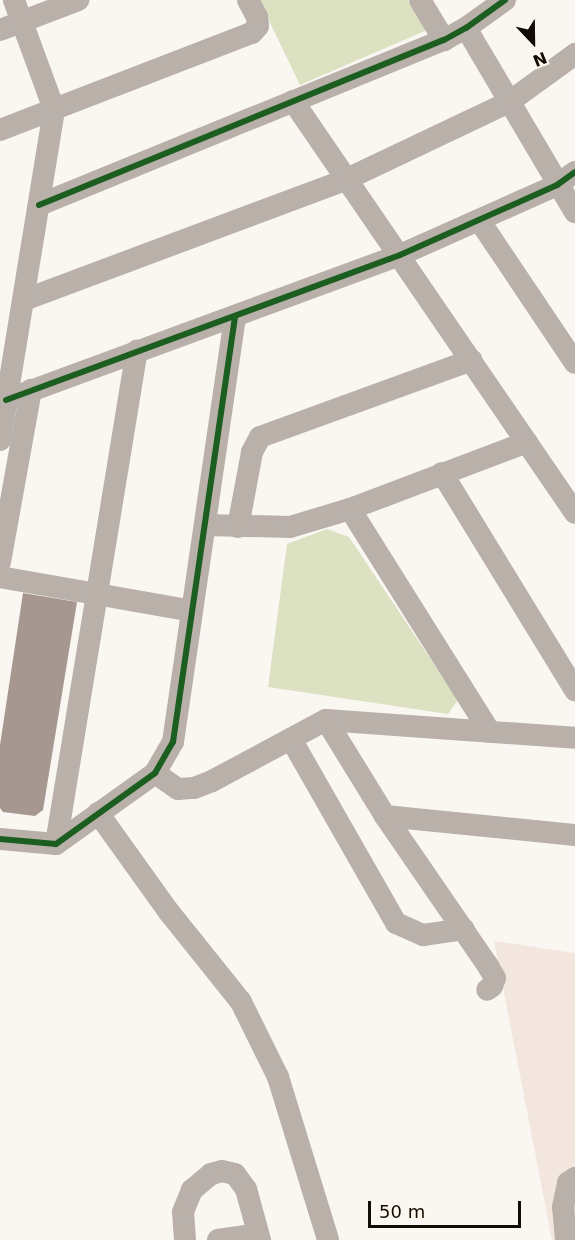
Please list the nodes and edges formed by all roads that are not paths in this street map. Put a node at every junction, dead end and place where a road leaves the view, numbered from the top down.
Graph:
1 (14, 0) edge
2 (78, 0) edge
3 (248, 0) edge
4 (420, 0) edge
5 (505, 0) edge
6 (22, 21) junction
7 (466, 28) junction
8 (0, 30) edge
9 (444, 40) junction
10 (575, 54) edge
11 (293, 101) junction
12 (509, 102) junction
13 (54, 109) junction
14 (0, 130) edge
15 (566, 178) edge
16 (347, 179) junction
17 (39, 205) junction
18 (575, 212) edge
19 (479, 219) junction
20 (400, 255) junction
21 (24, 300) junction
22 (234, 316) junction
23 (137, 351) junction
24 (471, 360) junction
25 (575, 363) edge
26 (31, 390) junction
27 (6, 400) junction
28 (0, 440) edge
29 (527, 442) junction
30 (442, 473) junction
31 (573, 506) edge
32 (350, 509) junction
33 (205, 525) junction
34 (238, 527) junction
35 (0, 562) edge
36 (0, 577) edge
37 (97, 595) junction
38 (192, 611) junction
39 (575, 690) edge
40 (326, 720) junction
41 (490, 732) junction
42 (575, 738) edge
43 (291, 739) junction
44 (155, 773) junction
45 (98, 813) junction
46 (385, 816) junction
47 (575, 835) edge
48 (0, 839) edge
49 (56, 844) junction
50 (464, 928) junction
51 (487, 990) dead end
52 (575, 1178) edge
53 (259, 1237) edge
54 (184, 1240) edge
55 (218, 1240) edge
56 (328, 1240) edge
57 (566, 1240) edge

1 - 6 street
2 - 6 street
3 - 13 street
4 - 9 street
5 - 7 street
6 - 8 street
6 - 13 street
7 - 9 street
7 - 12 street
9 - 11 street
10 - 12 street
11 - 16 street
11 - 17 street
12 - 15 street
12 - 16 street
13 - 14 street
13 - 17 street
15 - 18 street
15 - 19 street
16 - 20 street
16 - 21 street
17 - 21 street
19 - 20 street
19 - 25 street
20 - 22 street
20 - 24 street
21 - 27 street
22 - 23 street
22 - 33 street
23 - 26 street
23 - 37 street
24 - 29 street
24 - 34 street
26 - 27 street
26 - 35 street
27 - 28 street
29 - 30 street
29 - 31 street
30 - 32 street
30 - 39 street
32 - 34 street
32 - 41 street
33 - 34 street
33 - 38 street
36 - 37 street
37 - 38 street
37 - 49 street
38 - 44 street
40 - 41 street
40 - 43 street
40 - 46 street
41 - 42 street
43 - 44 street
43 - 50 street
44 - 45 street
45 - 49 street
45 - 56 street
46 - 47 street
46 - 50 street
48 - 49 street
50 - 51 street
52 - 57 street
53 - 54 street
53 - 55 street

